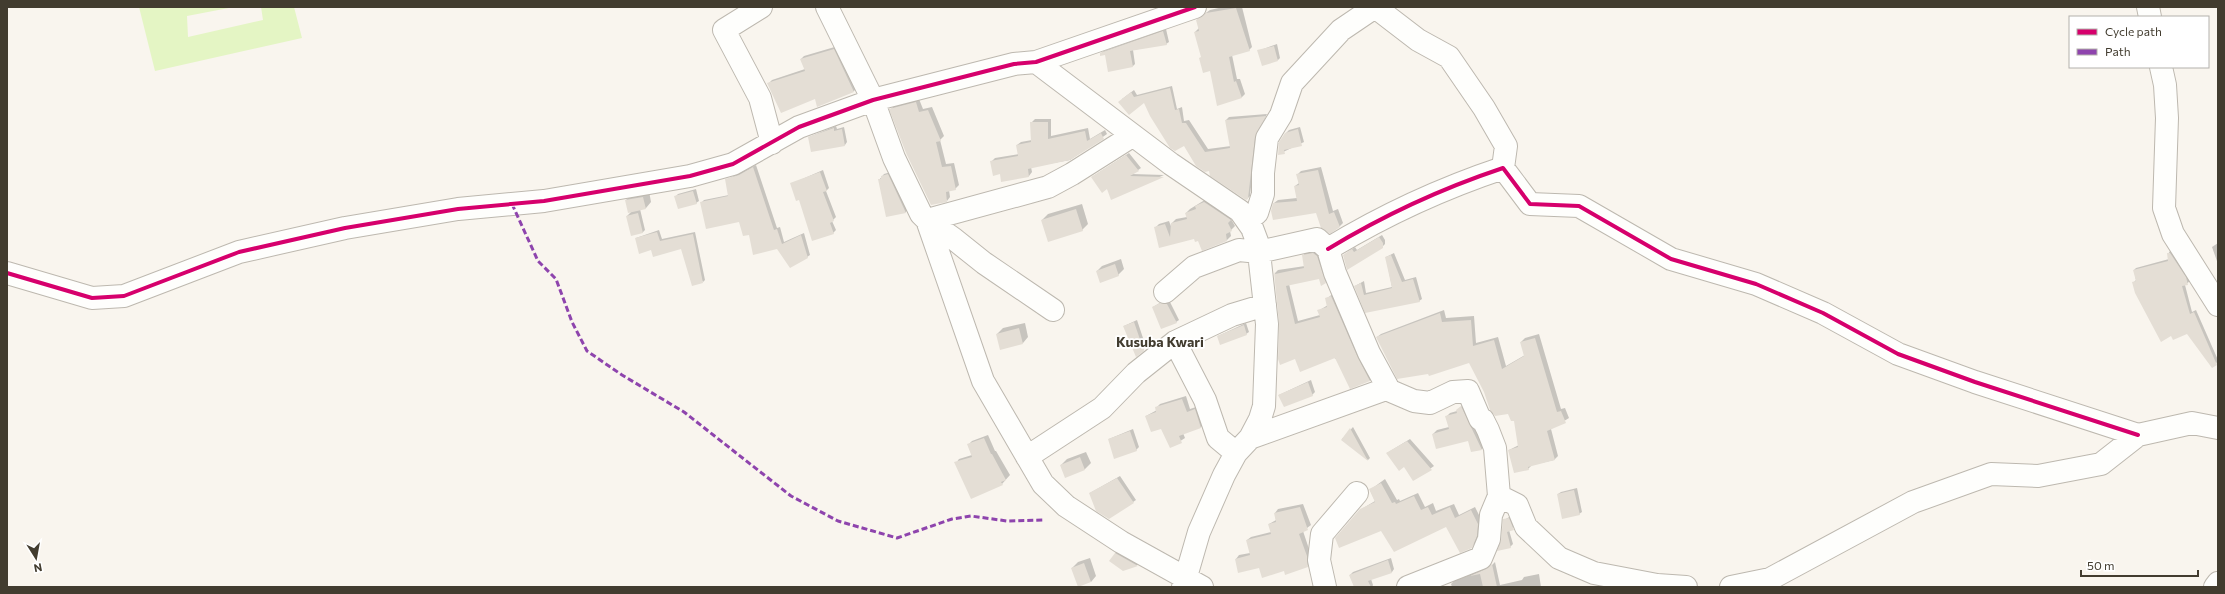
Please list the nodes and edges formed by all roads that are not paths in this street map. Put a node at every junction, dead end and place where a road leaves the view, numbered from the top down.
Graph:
1 (761, 7) edge
2 (827, 7) edge
3 (1195, 7) edge
4 (1375, 7) edge
5 (1167, 12) edge
6 (1036, 62) junction
7 (2161, 68) edge
8 (873, 100) junction
9 (1132, 136) junction
10 (772, 143) junction
11 (1503, 168) junction
12 (927, 220) junction
13 (1246, 220) junction
14 (1328, 249) junction
15 (1259, 252) junction
16 (7, 274) edge
17 (1165, 292) dead end
18 (2218, 304) edge
19 (1265, 305) junction
20 (1053, 310) dead end
21 (1175, 342) junction
22 (1386, 389) junction
23 (2218, 428) edge
24 (2138, 435) junction
25 (1243, 446) junction
26 (1027, 458) junction
27 (1357, 493) dead end
28 (1499, 496) junction
29 (2218, 583) edge
30 (1191, 584) edge
31 (1325, 587) edge
32 (1408, 587) edge
33 (1686, 587) edge
34 (1731, 587) edge
35 (2216, 587) edge

1 - 10 street
2 - 8 street
3 - 5 street
4 - 11 street
4 - 13 street
5 - 6 street
6 - 8 street
6 - 9 street
7 - 18 street
8 - 10 street
8 - 12 street
9 - 12 street
9 - 13 street
10 - 16 street
11 - 14 street
11 - 24 street
12 - 20 street
12 - 26 street
13 - 15 street
14 - 15 street
14 - 22 street
15 - 17 street
15 - 19 street
19 - 21 street
19 - 25 street
21 - 25 street
21 - 26 street
22 - 25 street
22 - 28 street
23 - 24 street
24 - 34 street
25 - 30 street
26 - 30 street
27 - 31 street
28 - 32 street
28 - 33 street
29 - 35 street

